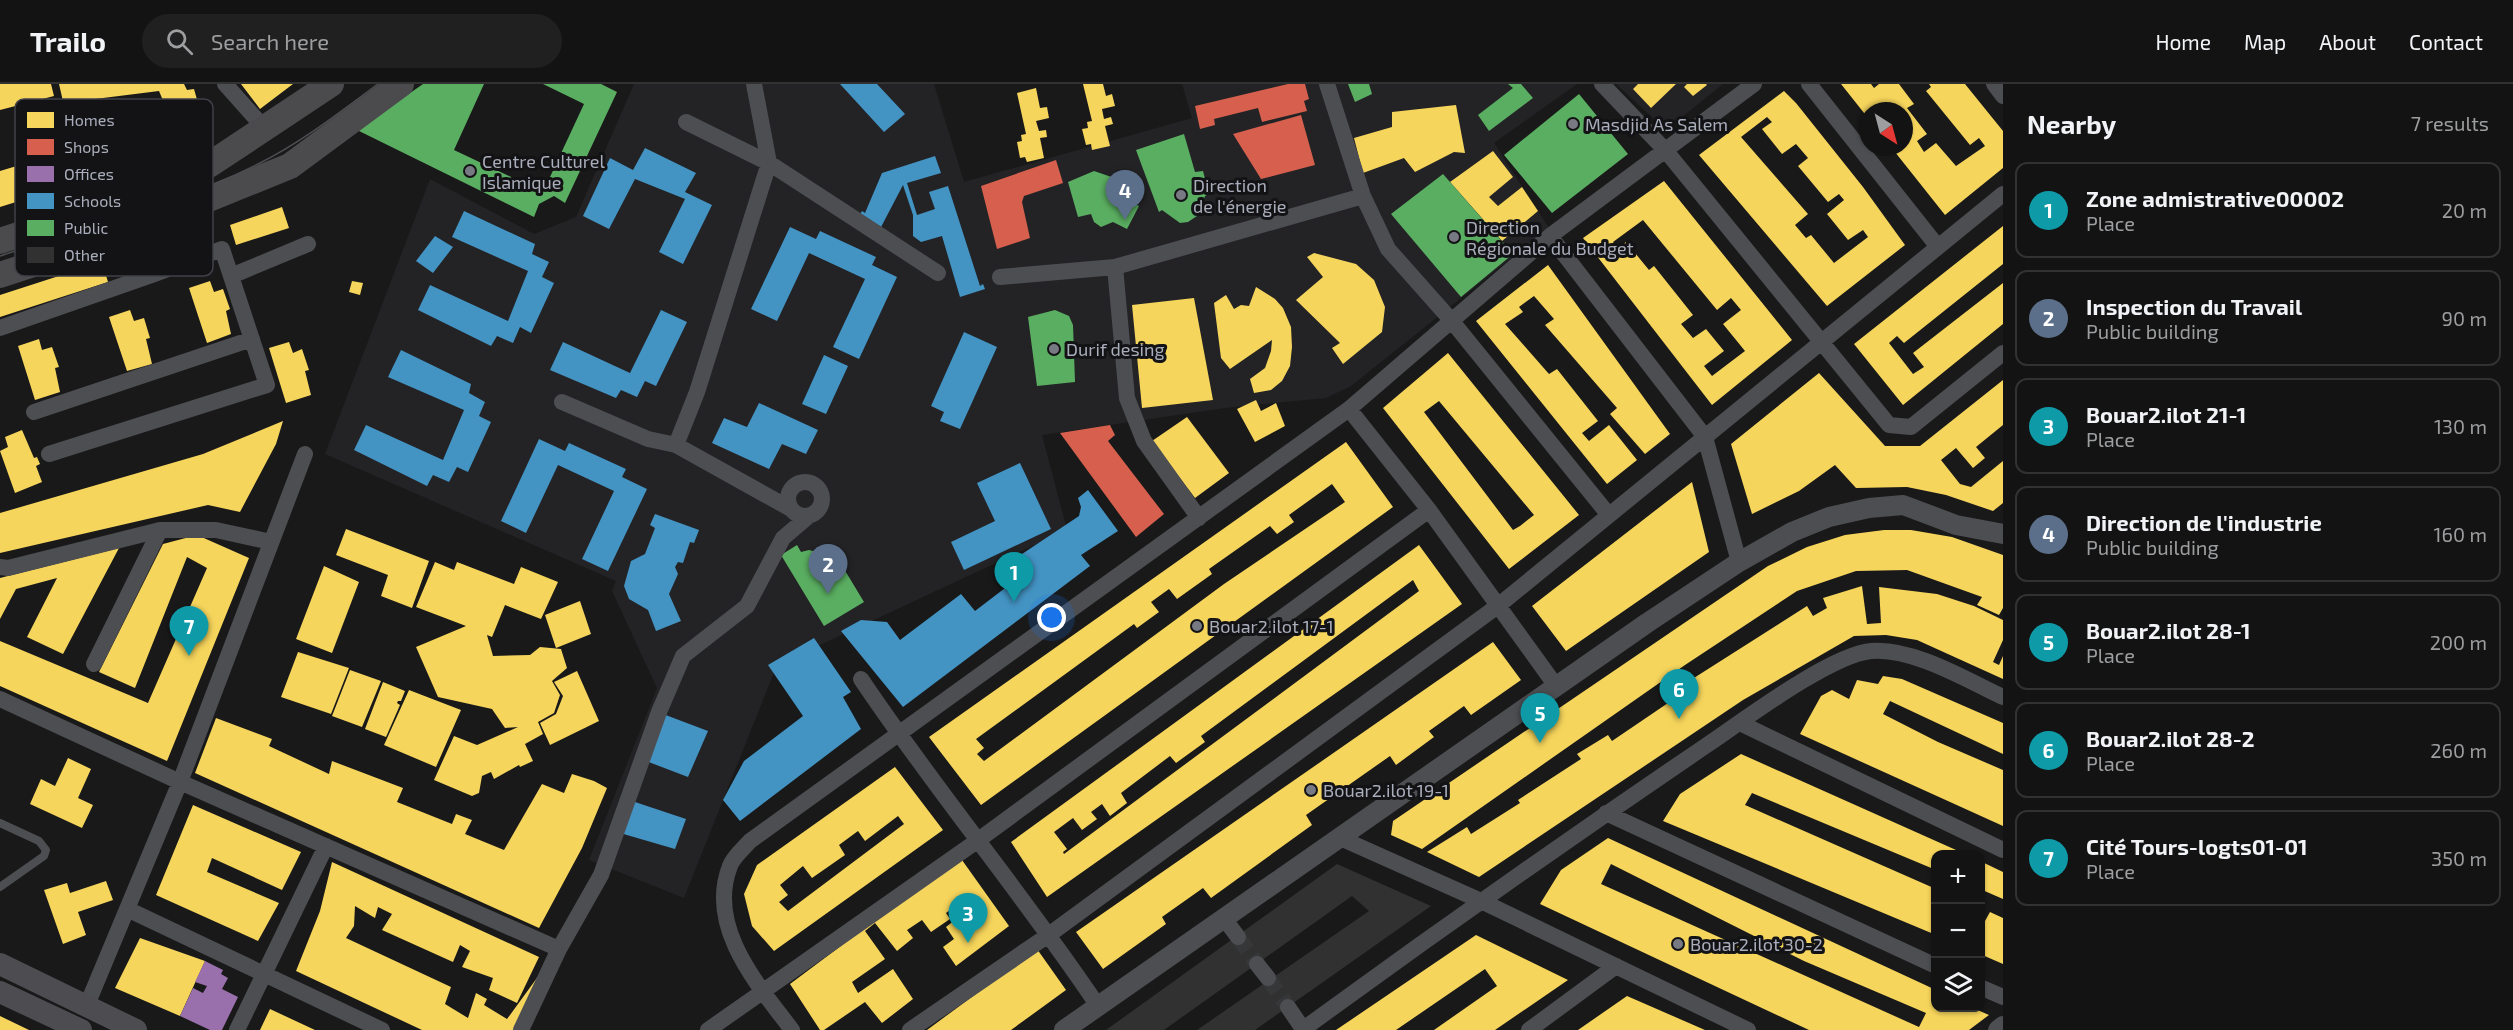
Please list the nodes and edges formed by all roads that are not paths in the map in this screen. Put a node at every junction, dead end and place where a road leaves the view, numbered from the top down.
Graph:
1 (225, 84) edge
2 (331, 84) edge
3 (401, 84) edge
4 (754, 84) edge
5 (1327, 84) edge
6 (1602, 84) edge
7 (1754, 84) edge
8 (1809, 84) edge
9 (1994, 84) edge
10 (2003, 96) edge
11 (686, 122) dead end
12 (266, 130) junction
13 (1666, 151) junction
14 (213, 163) edge
15 (769, 163) junction
16 (2003, 194) edge
17 (1363, 196) junction
18 (213, 197) edge
19 (15, 236) edge
20 (1550, 236) junction
21 (0, 241) edge
22 (308, 244) dead end
23 (1938, 247) junction
24 (213, 252) edge
25 (1114, 267) junction
26 (15, 270) edge
27 (938, 273) dead end
28 (0, 275) edge
29 (149, 276) edge
30 (231, 276) junction
31 (1000, 277) dead end
32 (1451, 320) junction
33 (0, 328) edge
34 (252, 339) junction
35 (1822, 342) junction
36 (2003, 353) edge
37 (562, 402) dead end
38 (1349, 409) junction
39 (34, 412) dead end
40 (1705, 437) junction
41 (676, 445) junction
42 (49, 454) dead end
43 (305, 454) dead end
44 (791, 509) junction
45 (1429, 510) junction
46 (1608, 514) junction
47 (810, 515) junction
48 (1199, 518) junction
49 (160, 530) junction
50 (2002, 532) edge
51 (271, 542) junction
52 (1739, 562) junction
53 (0, 567) edge
54 (1499, 605) junction
55 (94, 664) dead end
56 (861, 679) dead end
57 (1556, 686) junction
58 (2003, 698) edge
59 (0, 699) edge
60 (1740, 723) junction
61 (898, 734) junction
62 (180, 782) junction
63 (1606, 813) junction
64 (0, 824) edge
65 (1338, 837) junction
66 (977, 841) junction
67 (326, 846) junction
68 (2003, 850) edge
69 (0, 887) edge
70 (1479, 900) junction
71 (127, 909) junction
72 (1223, 917) junction
73 (1050, 934) junction
74 (1238, 937) tunnel mouth
75 (559, 949) junction
76 (0, 964) edge
77 (1257, 964) tunnel mouth
78 (1931, 964) edge
79 (1616, 966) junction
80 (264, 975) junction
81 (1268, 978) tunnel mouth
82 (762, 989) junction
83 (1985, 989) edge
84 (0, 992) edge
85 (2003, 997) edge
86 (87, 1005) junction
87 (1098, 1006) junction
88 (1288, 1007) tunnel mouth
89 (2003, 1026) edge
90 (81, 1030) edge
91 (136, 1030) edge
92 (237, 1030) edge
93 (382, 1030) edge
94 (521, 1030) edge
95 (708, 1030) edge
96 (792, 1030) edge
97 (910, 1030) edge
98 (1064, 1030) edge
99 (1302, 1030) edge
100 (1529, 1030) edge
101 (1748, 1030) edge
102 (1998, 1030) edge

1 - 12 street
2 - 12 main road
3 - 18 main road
4 - 15 street
5 - 17 street
6 - 13 street
7 - 13 street
8 - 23 street
9 - 10 street
11 - 15 street
12 - 14 main road
13 - 20 street
13 - 35 street
15 - 27 street
15 - 41 street
16 - 23 street
17 - 25 street
17 - 32 street
19 - 21 main road
20 - 32 street
20 - 40 street
22 - 30 street
23 - 35 street
24 - 30 street
25 - 31 street
25 - 48 street
26 - 28 main road
29 - 33 street
30 - 34 street
32 - 38 street
32 - 46 street
34 - 39 street
34 - 42 street
35 - 36 street
35 - 40 street
37 - 41 street
38 - 45 street
38 - 48 street
40 - 46 street
40 - 52 street
41 - 44 street
43 - 51 street
44 - 47 street
44 - 47 street
45 - 54 street
45 - 66 street
46 - 54 street
47 - 75 street
48 - 61 street
49 - 51 street
49 - 53 street
49 - 55 street
50 - 52 street
51 - 62 street
52 - 57 street
54 - 57 street
54 - 73 street
56 - 61 street
57 - 65 street
58 - 60 street
59 - 62 street
60 - 63 street
60 - 68 street
61 - 66 street
61 - 82 street
62 - 67 street
62 - 71 street
63 - 70 street
63 - 78 street
64 - 69 lane
65 - 70 street
65 - 72 street
66 - 73 street
66 - 82 street
67 - 75 street
67 - 80 street
70 - 79 street
70 - 99 street
71 - 80 street
71 - 86 street
72 - 74 street
72 - 87 street
73 - 87 street
73 - 97 street
75 - 94 street
76 - 86 main road
77 - 81 street
79 - 100 street
79 - 101 street
80 - 92 street
80 - 93 street
82 - 95 street
82 - 96 street
83 - 85 street
84 - 90 main road
86 - 91 main road
87 - 98 street
88 - 99 street
89 - 102 street

